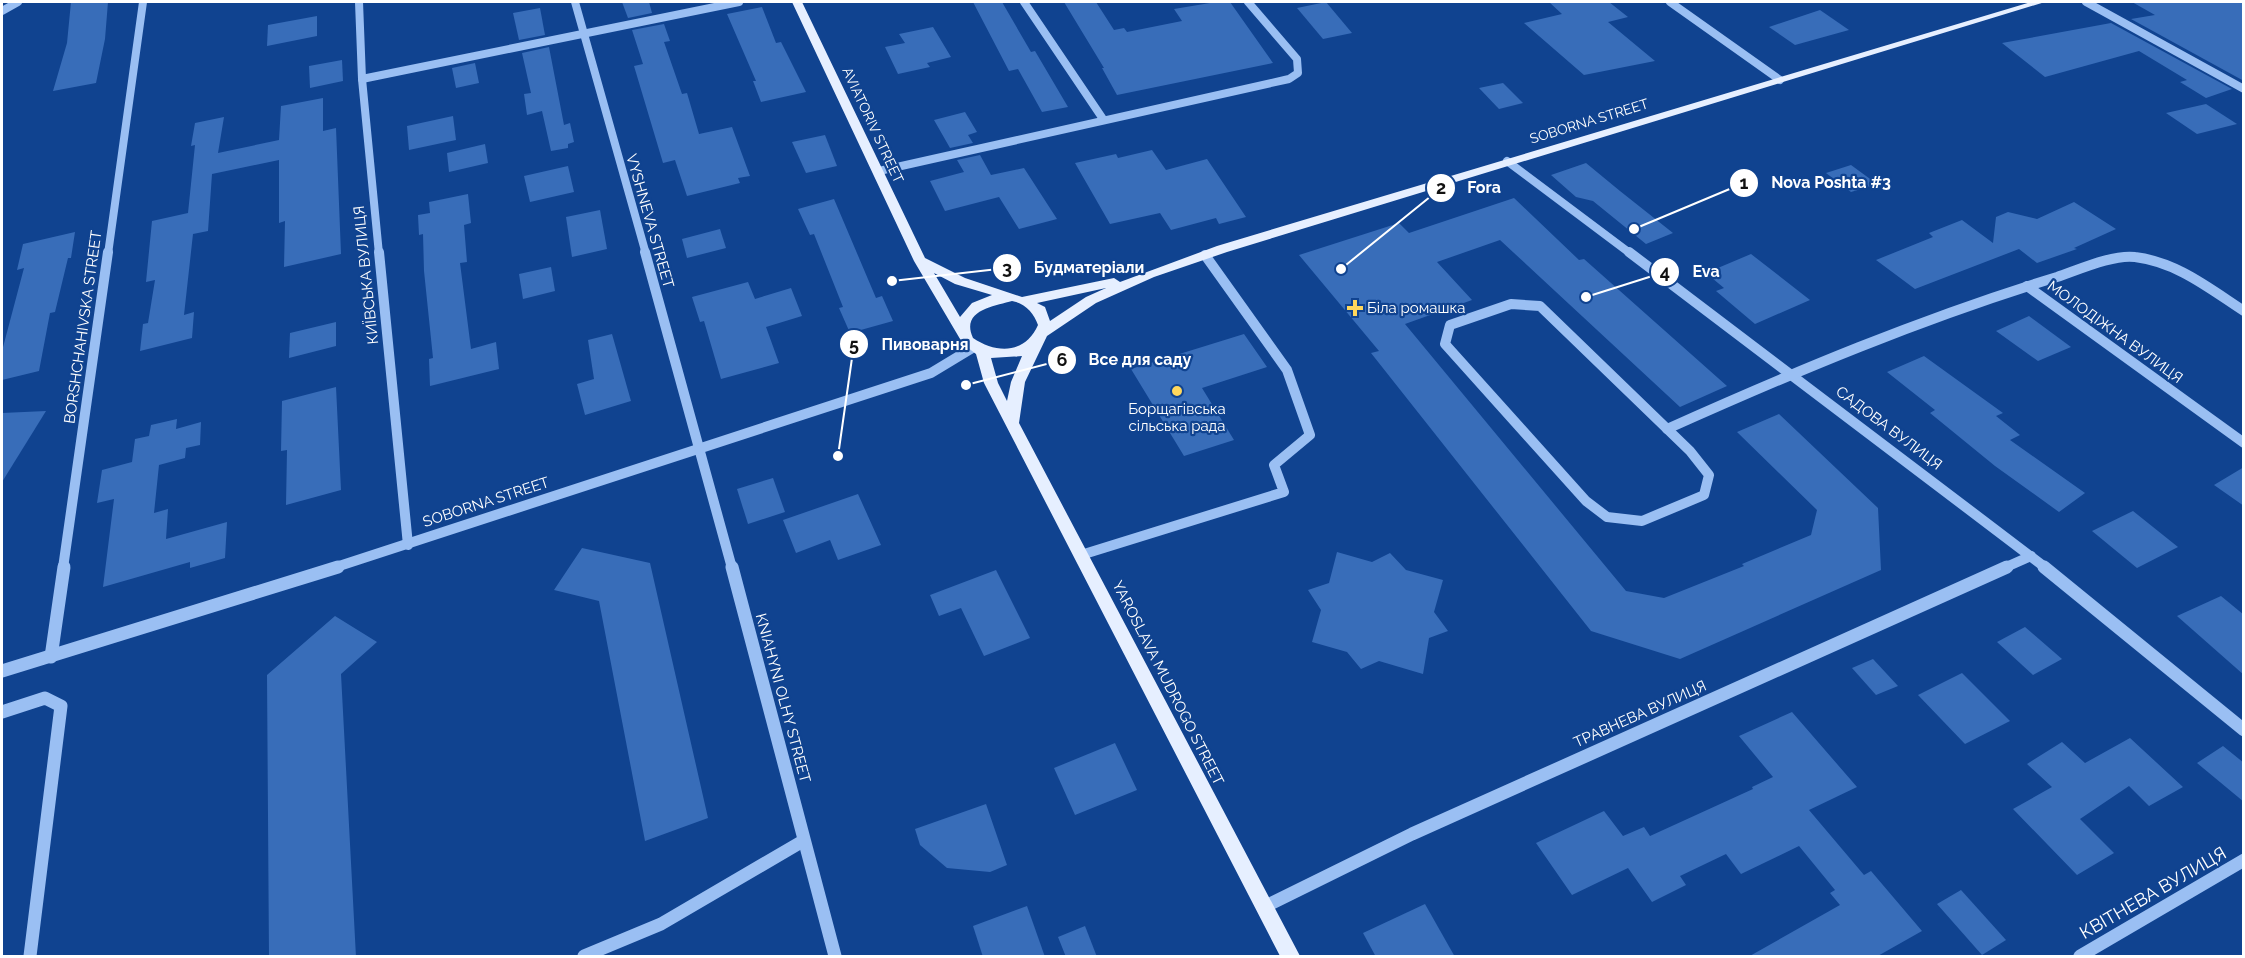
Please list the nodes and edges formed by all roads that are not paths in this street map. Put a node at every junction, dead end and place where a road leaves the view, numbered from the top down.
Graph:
1 (18, 2) edge
2 (143, 2) edge
3 (359, 2) edge
4 (575, 2) edge
5 (740, 2) edge
6 (797, 2) edge
7 (1024, 2) edge
8 (1248, 2) edge
9 (1670, 2) edge
10 (2040, 2) edge
11 (2086, 2) edge
12 (2, 11) edge
13 (583, 33) junction
14 (363, 79) junction
15 (1780, 80) junction
16 (2244, 89) edge
17 (1103, 119) junction
18 (1507, 161) junction
19 (879, 171) junction
20 (1204, 255) junction
21 (920, 261) junction
22 (1149, 274) junction
23 (2027, 286) junction
24 (1020, 300) junction
25 (2244, 311) edge
26 (964, 334) junction
27 (1041, 336) junction
28 (978, 349) junction
29 (1791, 373) junction
30 (1013, 425) junction
31 (1667, 429) junction
32 (2244, 443) edge
33 (700, 448) junction
34 (408, 545) junction
35 (1081, 555) junction
36 (2031, 556) junction
37 (51, 657) junction
38 (2, 671) edge
39 (2, 712) edge
40 (2244, 730) edge
41 (802, 840) junction
42 (2244, 860) edge
43 (1264, 907) junction
44 (30, 957) edge
45 (584, 957) edge
46 (835, 957) edge
47 (1290, 957) edge
48 (2080, 957) edge

1 - 12 street
2 - 37 street, BORSHCHAHIVSKA STREET
3 - 14 street, КИЇВСЬКА ВУЛИЦЯ
4 - 13 street, VYSHNEVA STREET
5 - 13 street
6 - 19 main road, AVIATORIV STREET
7 - 17 street
8 - 17 street
9 - 15 street
10 - 15 main road, SOBORNA STREET
11 - 16 street
13 - 14 street
13 - 33 street, VYSHNEVA STREET
14 - 34 street, КИЇВСЬКА ВУЛИЦЯ
15 - 18 main road, SOBORNA STREET
17 - 19 street
18 - 20 main road, SOBORNA STREET
18 - 29 street, САДОВА ВУЛИЦЯ
19 - 21 main road, AVIATORIV STREET
20 - 22 main road, SOBORNA STREET
20 - 35 street
21 - 24 main road
21 - 26 main road, AVIATORIV STREET
22 - 24 main road, SOBORNA STREET
22 - 27 main road, SOBORNA STREET
23 - 25 street
23 - 29 street, МОЛОДІЖНА ВУЛИЦЯ
23 - 32 street, МОЛОДІЖНА ВУЛИЦЯ
24 - 26 main road
24 - 27 main road
26 - 28 main road
27 - 28 main road
27 - 30 main road
28 - 30 main road, YAROSLAVA MUDROGO STREET
28 - 33 street, SOBORNA STREET
29 - 31 street, МОЛОДІЖНА ВУЛИЦЯ
29 - 36 street, САДОВА ВУЛИЦЯ
30 - 35 main road, YAROSLAVA MUDROGO STREET
31 - 31 street
33 - 34 street, SOBORNA STREET
33 - 41 street, KNIAHYNI OLHY STREET
34 - 37 street, SOBORNA STREET
35 - 43 main road, YAROSLAVA MUDROGO STREET
36 - 40 street, САДОВА ВУЛИЦЯ
36 - 43 street, ТРАВНЕВА ВУЛИЦЯ
37 - 38 street, SOBORNA STREET
39 - 44 street
41 - 45 street
41 - 46 street, KNIAHYNI OLHY STREET
42 - 48 street, КВІТНЕВА ВУЛИЦЯ
43 - 47 main road, YAROSLAVA MUDROGO STREET

